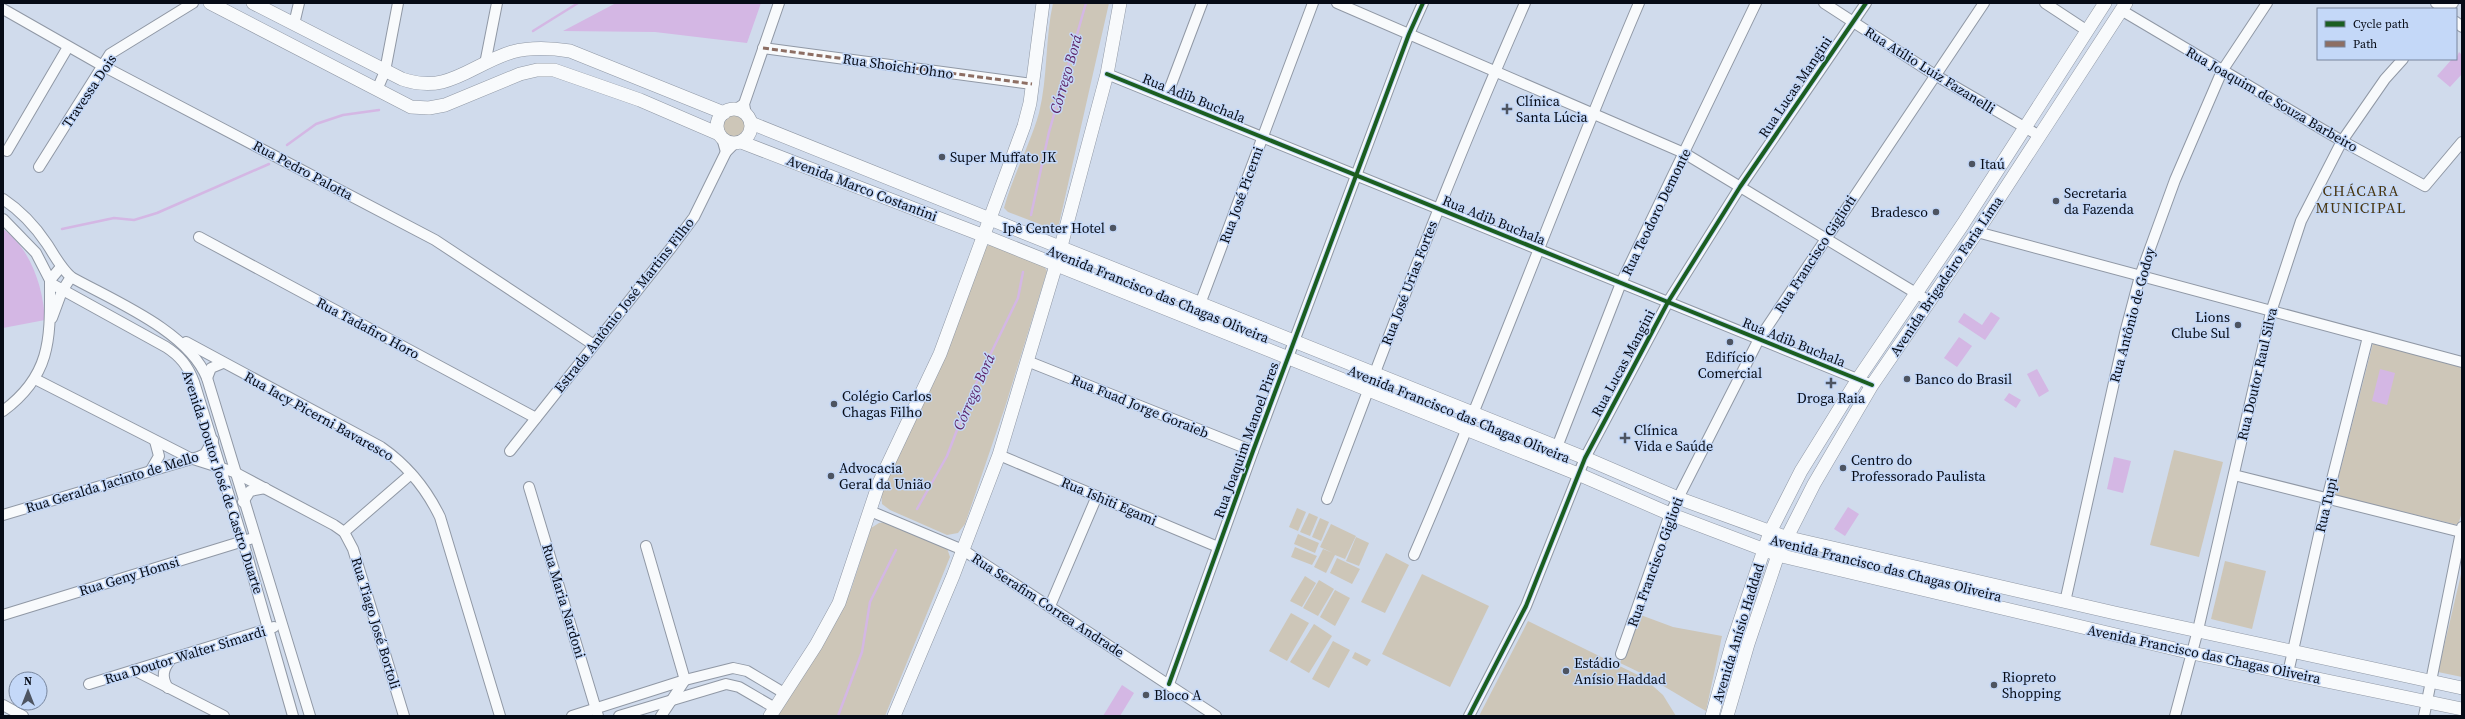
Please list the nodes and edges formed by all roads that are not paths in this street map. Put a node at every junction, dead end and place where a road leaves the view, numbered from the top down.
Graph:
1 (193, 3) edge
2 (210, 3) edge
3 (253, 3) edge
4 (299, 3) edge
5 (398, 3) edge
6 (497, 3) edge
7 (780, 3) edge
8 (1041, 3) edge
9 (1120, 3) edge
10 (1202, 3) edge
11 (1313, 3) edge
12 (1337, 3) edge
13 (1423, 3) edge
14 (1525, 3) edge
15 (1639, 3) edge
16 (1756, 3) edge
17 (1824, 3) edge
18 (1866, 3) edge
19 (1984, 3) edge
20 (2045, 3) edge
21 (2105, 3) edge
22 (2267, 3) edge
23 (2124, 7) edge
24 (3, 9) edge
25 (1853, 22) junction
26 (294, 24) junction
27 (2086, 30) junction
28 (1409, 34) junction
29 (2102, 39) junction
30 (490, 42) junction
31 (68, 46) junction
32 (764, 48) junction
33 (504, 56) junction
34 (2402, 60) edge
35 (485, 64) junction
36 (103, 66) junction
37 (385, 71) junction
38 (1495, 71) junction
39 (2222, 71) junction
40 (1107, 74) junction
41 (1935, 75) junction
42 (1032, 84) junction
43 (377, 90) junction
44 (1166, 98) junction
45 (740, 113) junction
46 (1592, 113) junction
47 (2024, 127) junction
48 (2038, 135) junction
49 (720, 136) junction
50 (1263, 137) junction
51 (2342, 140) junction
52 (2462, 142) edge
53 (734, 146) junction
54 (7, 151) dead end
55 (1684, 153) junction
56 (39, 167) dead end
57 (1356, 175) junction
58 (1740, 187) junction
59 (3, 199) edge
60 (961, 207) junction
61 (1438, 209) junction
62 (3, 219) edge
63 (988, 219) junction
64 (954, 224) junction
65 (1963, 224) junction
66 (1977, 232) junction
67 (982, 235) junction
68 (199, 237) dead end
69 (1825, 238) junction
70 (1060, 248) junction
71 (1539, 250) junction
72 (1056, 265) junction
73 (60, 267) junction
74 (2140, 276) junction
75 (71, 277) junction
76 (50, 280) junction
77 (1621, 283) junction
78 (62, 290) junction
79 (1915, 293) junction
80 (1929, 301) junction
81 (1668, 302) junction
82 (1200, 304) junction
83 (2271, 312) junction
84 (1194, 320) junction
85 (50, 325) junction
86 (174, 335) junction
87 (2368, 337) junction
88 (1759, 339) junction
89 (1294, 341) junction
90 (594, 345) junction
91 (206, 353) junction
92 (194, 355) junction
93 (1288, 358) junction
94 (1027, 361) junction
95 (185, 362) junction
96 (223, 362) junction
97 (2462, 362) edge
98 (1373, 373) junction
99 (207, 378) junction
100 (35, 379) junction
101 (1858, 379) junction
102 (1872, 385) junction
103 (1369, 390) junction
104 (3, 411) edge
105 (1474, 414) junction
106 (536, 418) junction
107 (1468, 430) junction
108 (155, 440) junction
109 (213, 440) junction
110 (1557, 447) junction
111 (510, 451) dead end
112 (1252, 451) junction
113 (999, 455) junction
114 (190, 458) junction
115 (1585, 458) junction
116 (221, 468) junction
117 (151, 470) junction
118 (234, 472) junction
119 (411, 474) junction
120 (1578, 474) junction
121 (2234, 475) junction
122 (529, 487) dead end
123 (265, 488) junction
124 (1097, 496) junction
125 (1678, 498) junction
126 (1327, 499) dead end
127 (2327, 499) junction
128 (243, 502) junction
129 (870, 511) junction
130 (1670, 514) junction
131 (3, 515) edge
132 (2461, 530) edge
133 (344, 532) junction
134 (1770, 532) junction
135 (255, 537) junction
136 (1785, 537) junction
137 (243, 541) junction
138 (646, 546) dead end
139 (1218, 547) junction
140 (963, 550) junction
141 (1764, 550) junction
142 (1857, 553) junction
143 (1414, 555) dead end
144 (1778, 555) junction
145 (1852, 572) junction
146 (1980, 582) junction
147 (1972, 601) junction
148 (2064, 602) junction
149 (1050, 606) junction
150 (2115, 613) junction
151 (3, 614) edge
152 (2060, 622) junction
153 (282, 625) junction
154 (269, 629) junction
155 (2198, 630) junction
156 (2110, 633) junction
157 (2293, 650) junction
158 (2192, 653) junction
159 (1621, 654) dead end
160 (170, 659) junction
161 (733, 668) junction
162 (134, 670) junction
163 (2288, 673) junction
164 (685, 680) junction
165 (2429, 681) junction
166 (88, 684) dead end
167 (1169, 684) junction
168 (733, 685) junction
169 (168, 688) junction
170 (2462, 688) edge
171 (784, 693) junction
172 (672, 699) junction
173 (2426, 701) junction
174 (3, 705) edge
175 (2462, 709) edge
176 (597, 712) edge
177 (772, 712) edge
178 (23, 716) edge
179 (224, 716) edge
180 (292, 716) edge
181 (310, 716) edge
182 (404, 716) edge
183 (500, 716) edge
184 (572, 716) edge
185 (618, 716) edge
186 (661, 716) edge
187 (894, 716) edge
188 (1216, 716) edge
189 (1469, 716) edge
190 (1712, 716) edge
191 (1727, 716) edge
192 (2175, 716) edge
193 (2424, 716) edge

1 - 36 street, Travessa Dois
2 - 43 main road, Avenida Marco Costantini
3 - 26 main road, Avenida Marco Costantini
4 - 26 street
5 - 37 street
6 - 30 street
7 - 32 street
8 - 42 main road
9 - 40 main road
10 - 44 street
11 - 50 street, Rua José Picerni
12 - 28 street
13 - 28 street, Rua Joaquim Manoel Pires
14 - 38 street, Rua José Urias Fortes
15 - 46 street
16 - 55 street, Rua Teodoro Demonte
17 - 25 street, Rua Atílio Luiz Fazanelli
18 - 25 street, Rua Lucas Mangini
19 - 41 street, Rua Francisco Giglioti
20 - 27 street
21 - 27 main road, Avenida Brigadeiro Faria Lima
22 - 39 street, Rua Antônio de Godoy
23 - 29 main road, Avenida Brigadeiro Faria Lima
23 - 39 street, Rua Joaquim de Souza Barbeiro
24 - 31 street, Rua Pedro Palotta
25 - 41 street, Rua Atílio Luiz Fazanelli
25 - 58 street, Rua Lucas Mangini
26 - 37 main road, Avenida Marco Costantini
27 - 29 main road
27 - 47 main road, Avenida Brigadeiro Faria Lima
28 - 38 street
28 - 57 street, Rua Joaquim Manoel Pires
29 - 48 main road, Avenida Brigadeiro Faria Lima
30 - 33 street
30 - 35 street
31 - 36 street, Rua Pedro Palotta
31 - 54 street
32 - 42 street, Rua Shoichi Ohno
32 - 45 street
33 - 35 main road, Avenida Marco Costantini
33 - 45 main road, Avenida Marco Costantini
34 - 51 street, Rua Doutor Raul Silva
35 - 37 main road, Avenida Marco Costantini
36 - 56 street, Travessa Dois
36 - 90 street, Rua Pedro Palotta
37 - 43 street
38 - 46 street
38 - 61 street, Rua José Urias Fortes
39 - 51 street, Rua Joaquim de Souza Barbeiro
39 - 74 street, Rua Antônio de Godoy
40 - 44 street, Rua Adib Buchala
40 - 70 main road
41 - 47 street, Rua Atílio Luiz Fazanelli
41 - 69 street, Rua Francisco Giglioti
42 - 63 main road
43 - 49 main road, Avenida Marco Costantini
44 - 50 street, Rua Adib Buchala
45 - 49 main road
45 - 53 main road
45 - 60 main road, Avenida Marco Costantini
46 - 55 street
46 - 71 street
47 - 48 street, Rua Atílio Luiz Fazanelli
47 - 65 main road, Avenida Brigadeiro Faria Lima
48 - 66 main road, Avenida Brigadeiro Faria Lima
49 - 53 main road, Avenida Marco Costantini
50 - 57 street, Rua Adib Buchala
50 - 82 street, Rua José Picerni
51 - 52 street, Rua Joaquim de Souza Barbeiro
51 - 83 street, Rua Doutor Raul Silva
53 - 64 main road, Avenida Marco Costantini
53 - 90 street, Estrada Antônio José Martins Filho
55 - 58 street
55 - 77 street, Rua Teodoro Demonte
57 - 61 street, Rua Adib Buchala
57 - 89 street, Rua Joaquim Manoel Pires
58 - 69 street
58 - 81 street, Rua Lucas Mangini
59 - 73 street, Avenida Doutor José de Castro Duarte
60 - 63 main road, Avenida Marco Costantini
60 - 64 main road
61 - 71 street, Rua Adib Buchala
61 - 98 street, Rua José Urias Fortes
62 - 76 street, Avenida Doutor José de Castro Duarte
63 - 67 main road
63 - 70 main road, Avenida Francisco das Chagas Oliveira
64 - 67 main road, Avenida Marco Costantini
65 - 66 main road
65 - 79 main road, Avenida Brigadeiro Faria Lima
66 - 74 street
66 - 80 main road, Avenida Brigadeiro Faria Lima
67 - 72 main road, Avenida Francisco das Chagas Oliveira
67 - 129 main road
68 - 106 street, Rua Tadafiro Horo
69 - 79 street
69 - 88 street, Rua Francisco Giglioti
70 - 72 main road
70 - 82 main road, Avenida Francisco das Chagas Oliveira
71 - 77 street, Rua Adib Buchala
71 - 105 street
72 - 84 main road, Avenida Francisco das Chagas Oliveira
72 - 94 main road
73 - 75 street, Avenida Doutor José de Castro Duarte
73 - 76 street
74 - 83 street
74 - 148 street, Rua Antônio de Godoy
75 - 78 street
75 - 86 street, Avenida Doutor José de Castro Duarte
76 - 78 street, Avenida Doutor José de Castro Duarte
76 - 85 street
77 - 81 street, Rua Adib Buchala
77 - 110 street, Rua Teodoro Demonte
78 - 85 street
78 - 95 street, Avenida Doutor José de Castro Duarte
79 - 80 street
79 - 101 main road, Avenida Brigadeiro Faria Lima
80 - 102 main road, Avenida Brigadeiro Faria Lima
81 - 88 street, Rua Adib Buchala
81 - 115 street, Rua Lucas Mangini
82 - 84 street, Rua José Picerni
82 - 89 main road, Avenida Francisco das Chagas Oliveira
83 - 87 street
83 - 121 street, Rua Doutor Raul Silva
84 - 93 main road, Avenida Francisco das Chagas Oliveira
85 - 100 street
86 - 91 street, Rua Iacy Picerni Bavaresco
86 - 92 street, Avenida Doutor José de Castro Duarte
87 - 97 street
87 - 127 street, Rua Tupi
88 - 101 street, Rua Adib Buchala
88 - 125 street, Rua Francisco Giglioti
89 - 93 street, Rua Joaquim Manoel Pires
89 - 98 main road, Avenida Francisco das Chagas Oliveira
90 - 106 street, Estrada Antônio José Martins Filho
91 - 92 street
91 - 96 street, Rua Iacy Picerni Bavaresco
92 - 95 street
92 - 99 street, Avenida Doutor José de Castro Duarte
93 - 103 main road, Avenida Francisco das Chagas Oliveira
93 - 112 street, Rua Joaquim Manoel Pires
94 - 112 street, Rua Fuad Jorge Goraieb
94 - 113 main road
95 - 109 street, Avenida Doutor José de Castro Duarte
96 - 99 street, Avenida Doutor José de Castro Duarte
96 - 119 street, Rua Iacy Picerni Bavaresco
98 - 103 street, Rua José Urias Fortes
98 - 105 main road, Avenida Francisco das Chagas Oliveira
99 - 118 street, Avenida Doutor José de Castro Duarte
100 - 104 street
100 - 108 street
101 - 102 street, Rua Adib Buchala
101 - 134 main road, Avenida Brigadeiro Faria Lima
102 - 136 main road, Avenida Brigadeiro Faria Lima
103 - 107 main road, Avenida Francisco das Chagas Oliveira
103 - 126 street, Rua José Urias Fortes
105 - 107 street
105 - 110 main road, Avenida Francisco das Chagas Oliveira
106 - 111 street, Estrada Antônio José Martins Filho
107 - 120 main road, Avenida Francisco das Chagas Oliveira
107 - 143 street
108 - 114 street
108 - 117 street
109 - 114 street, Rua Geralda Jacinto de Mello
109 - 116 street, Avenida Doutor José de Castro Duarte
110 - 115 main road, Avenida Francisco das Chagas Oliveira
112 - 139 street, Rua Joaquim Manoel Pires
113 - 124 street, Rua Ishiti Egami
113 - 140 main road
114 - 116 street
114 - 117 street, Rua Geralda Jacinto de Mello
115 - 120 street, Rua Lucas Mangini
115 - 125 main road, Avenida Francisco das Chagas Oliveira
116 - 118 street
116 - 137 street, Avenida Doutor José de Castro Duarte
117 - 131 street, Rua Geralda Jacinto de Mello
118 - 123 street
118 - 128 street, Avenida Doutor José de Castro Duarte
119 - 133 street
119 - 183 street, Rua Iacy Picerni Bavaresco
120 - 130 main road, Avenida Francisco das Chagas Oliveira
120 - 189 street, Rua Lucas Mangini
121 - 127 street
121 - 155 street, Rua Doutor Raul Silva
122 - 176 street, Rua Maria Nardoni
123 - 128 street
123 - 133 street
124 - 139 street, Rua Ishiti Egami
124 - 149 street
125 - 130 street, Rua Francisco Giglioti
125 - 134 main road, Avenida Francisco das Chagas Oliveira
127 - 132 street
127 - 157 street, Rua Tupi
128 - 135 street, Avenida Doutor José de Castro Duarte
129 - 140 street, Rua Serafim Correa Andrade
129 - 171 main road
130 - 141 main road, Avenida Francisco das Chagas Oliveira
130 - 159 street, Rua Francisco Giglioti
132 - 165 street
133 - 182 street, Rua Tiago José Bortoli
134 - 136 main road, Avenida Francisco das Chagas Oliveira
134 - 141 main road, Avenida Brigadeiro Faria Lima
135 - 137 street, Rua Geny Homsi
135 - 153 street, Avenida Doutor José de Castro Duarte
136 - 142 main road, Avenida Francisco das Chagas Oliveira
136 - 144 main road, Avenida Brigadeiro Faria Lima
137 - 151 street, Rua Geny Homsi
137 - 154 street, Avenida Doutor José de Castro Duarte
138 - 164 street
139 - 167 street, Rua Joaquim Manoel Pires
140 - 149 street, Rua Serafim Correa Andrade
140 - 187 main road
141 - 144 main road, Avenida Francisco das Chagas Oliveira
141 - 190 main road, Avenida Anísio Haddad
142 - 145 main road
142 - 146 main road, Avenida Francisco das Chagas Oliveira
144 - 145 main road, Avenida Francisco das Chagas Oliveira
144 - 191 main road, Avenida Anísio Haddad
145 - 147 main road, Avenida Francisco das Chagas Oliveira
146 - 147 main road
146 - 148 main road, Avenida Francisco das Chagas Oliveira
147 - 152 main road, Avenida Francisco das Chagas Oliveira
148 - 150 main road, Avenida Francisco das Chagas Oliveira
148 - 152 main road
149 - 167 street, Rua Serafim Correa Andrade
150 - 155 main road, Avenida Francisco das Chagas Oliveira
150 - 156 main road
152 - 156 main road, Avenida Francisco das Chagas Oliveira
153 - 154 street, Rua Doutor Walter Simardi
153 - 181 street, Avenida Doutor José de Castro Duarte
154 - 160 street, Rua Doutor Walter Simardi
154 - 180 street, Avenida Doutor José de Castro Duarte
155 - 157 main road, Avenida Francisco das Chagas Oliveira
155 - 158 street, Rua Doutor Raul Silva
156 - 158 main road, Avenida Francisco das Chagas Oliveira
157 - 163 street, Rua Tupi
157 - 165 main road, Avenida Francisco das Chagas Oliveira
158 - 163 main road, Avenida Francisco das Chagas Oliveira
158 - 192 street, Rua Doutor Raul Silva
160 - 162 street, Rua Doutor Walter Simardi
160 - 169 street
161 - 164 street
161 - 168 street
161 - 171 street
162 - 166 street, Rua Doutor Walter Simardi
162 - 169 street
163 - 173 main road, Avenida Francisco das Chagas Oliveira
164 - 172 street
164 - 176 street
165 - 170 main road, Avenida Francisco das Chagas Oliveira
165 - 173 street
167 - 188 street, Rua Serafim Correa Andrade
168 - 172 street
168 - 177 street
169 - 179 street
171 - 177 main road
172 - 185 street
172 - 186 street
173 - 175 main road, Avenida Francisco das Chagas Oliveira
173 - 193 street
174 - 178 street
176 - 184 street

